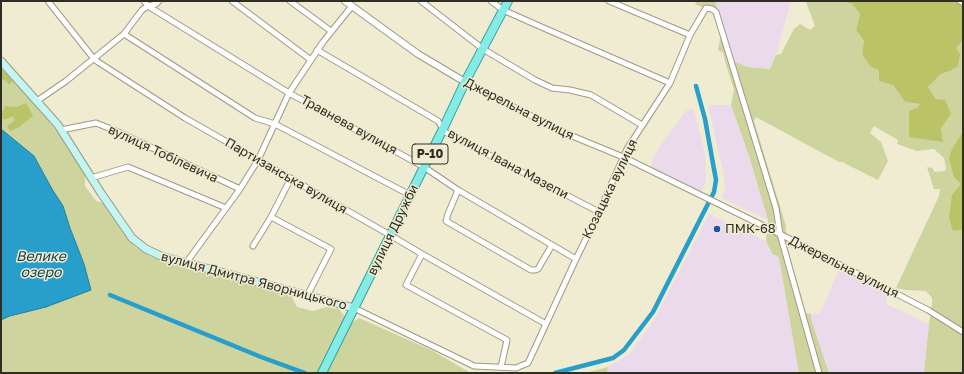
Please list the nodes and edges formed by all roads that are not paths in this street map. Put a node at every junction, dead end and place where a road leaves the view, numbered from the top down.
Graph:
1 (48, 1) edge
2 (144, 1) edge
3 (159, 1) edge
4 (232, 1) edge
5 (290, 1) edge
6 (345, 1) edge
7 (421, 1) edge
8 (491, 1) edge
9 (508, 1) edge
10 (609, 1) edge
11 (960, 1) edge
12 (963, 3) edge
13 (148, 6) junction
14 (352, 6) junction
15 (503, 10) junction
16 (331, 31) junction
17 (124, 34) junction
18 (690, 35) junction
19 (483, 49) junction
20 (317, 50) junction
21 (94, 59) junction
22 (311, 60) junction
23 (1, 61) edge
24 (465, 82) junction
25 (670, 83) junction
26 (289, 92) junction
27 (37, 101) junction
28 (275, 124) junction
29 (642, 126) junction
30 (443, 129) junction
31 (61, 130) junction
32 (623, 157) junction
33 (258, 160) junction
34 (424, 167) junction
35 (91, 178) junction
36 (291, 178) junction
37 (240, 189) junction
38 (458, 190) junction
39 (410, 195) junction
40 (226, 208) junction
41 (599, 212) junction
42 (271, 217) junction
43 (780, 234) junction
44 (390, 235) junction
45 (552, 245) junction
46 (254, 246) dead end
47 (422, 254) junction
48 (576, 259) junction
49 (186, 263) junction
50 (307, 296) junction
51 (354, 308) junction
52 (546, 324) junction
53 (963, 332) edge
54 (501, 367) junction
55 (516, 368) joint
56 (322, 373) edge
57 (819, 373) edge

1 - 21 street, Партизанська вулиця
2 - 13 street, Травнева вулиця
3 - 13 street
4 - 22 street
5 - 16 street
6 - 14 street, Джерельна вулиця
7 - 19 street
8 - 15 street
9 - 15 main road, вулиця Дружби / Р-10
10 - 18 street
11 - 12 street
13 - 17 street
13 - 26 street, Травнева вулиця
14 - 16 street
14 - 24 street, Джерельна вулиця
15 - 19 main road, вулиця Дружби / Р-10
15 - 25 street
16 - 20 street
17 - 21 street
17 - 28 street
18 - 25 street, Козацька вулиця
18 - 43 street, Козацька вулиця
19 - 24 main road, вулиця Дружби / Р-10
19 - 29 street
20 - 22 street
20 - 30 street, вулиця Івана Мазепи
21 - 27 street
21 - 33 street, Партизанська вулиця
22 - 26 street
23 - 27 main road, вулиця Дмитра Яворницького
24 - 30 main road, вулиця Дружби / Р-10
24 - 32 street, Джерельна вулиця
25 - 29 street, Козацька вулиця
26 - 28 street
26 - 34 street, Травнева вулиця
27 - 31 main road, вулиця Дмитра Яворницького
28 - 33 street
28 - 39 street
29 - 32 street, Козацька вулиця
30 - 34 main road, вулиця Дружби / Р-10
30 - 41 street, вулиця Івана Мазепи
31 - 35 main road, вулиця Дмитра Яворницького
31 - 37 street, вулиця Тобілевича
32 - 41 street, Козацька вулиця
32 - 43 street, Джерельна вулиця
33 - 36 street, Партизанська вулиця
33 - 37 street
34 - 38 street, Травнева вулиця
34 - 39 main road, вулиця Дружби / Р-10
35 - 40 street
35 - 49 main road, вулиця Дмитра Яворницького
36 - 42 street
36 - 44 street, Партизанська вулиця
37 - 40 street
38 - 45 street, Травнева вулиця
38 - 45 street
39 - 44 main road, вулиця Дружби / Р-10
40 - 49 street
41 - 48 street, Козацька вулиця
42 - 46 street
42 - 50 street
43 - 53 street, Джерельна вулиця
43 - 57 street
44 - 47 street, Партизанська вулиця
44 - 51 main road, вулиця Дружби / Р-10
45 - 48 street, Травнева вулиця
47 - 52 street, Партизанська вулиця
47 - 54 street
48 - 52 street, Козацька вулиця
49 - 50 main road, вулиця Дмитра Яворницького
50 - 51 main road, вулиця Дмитра Яворницького
51 - 54 street, вулиця Дмитра Яворницького
51 - 56 main road, вулиця Дружби / Р-10
52 - 55 street, Козацька вулиця
54 - 55 street, вулиця Дмитра Яворницького

